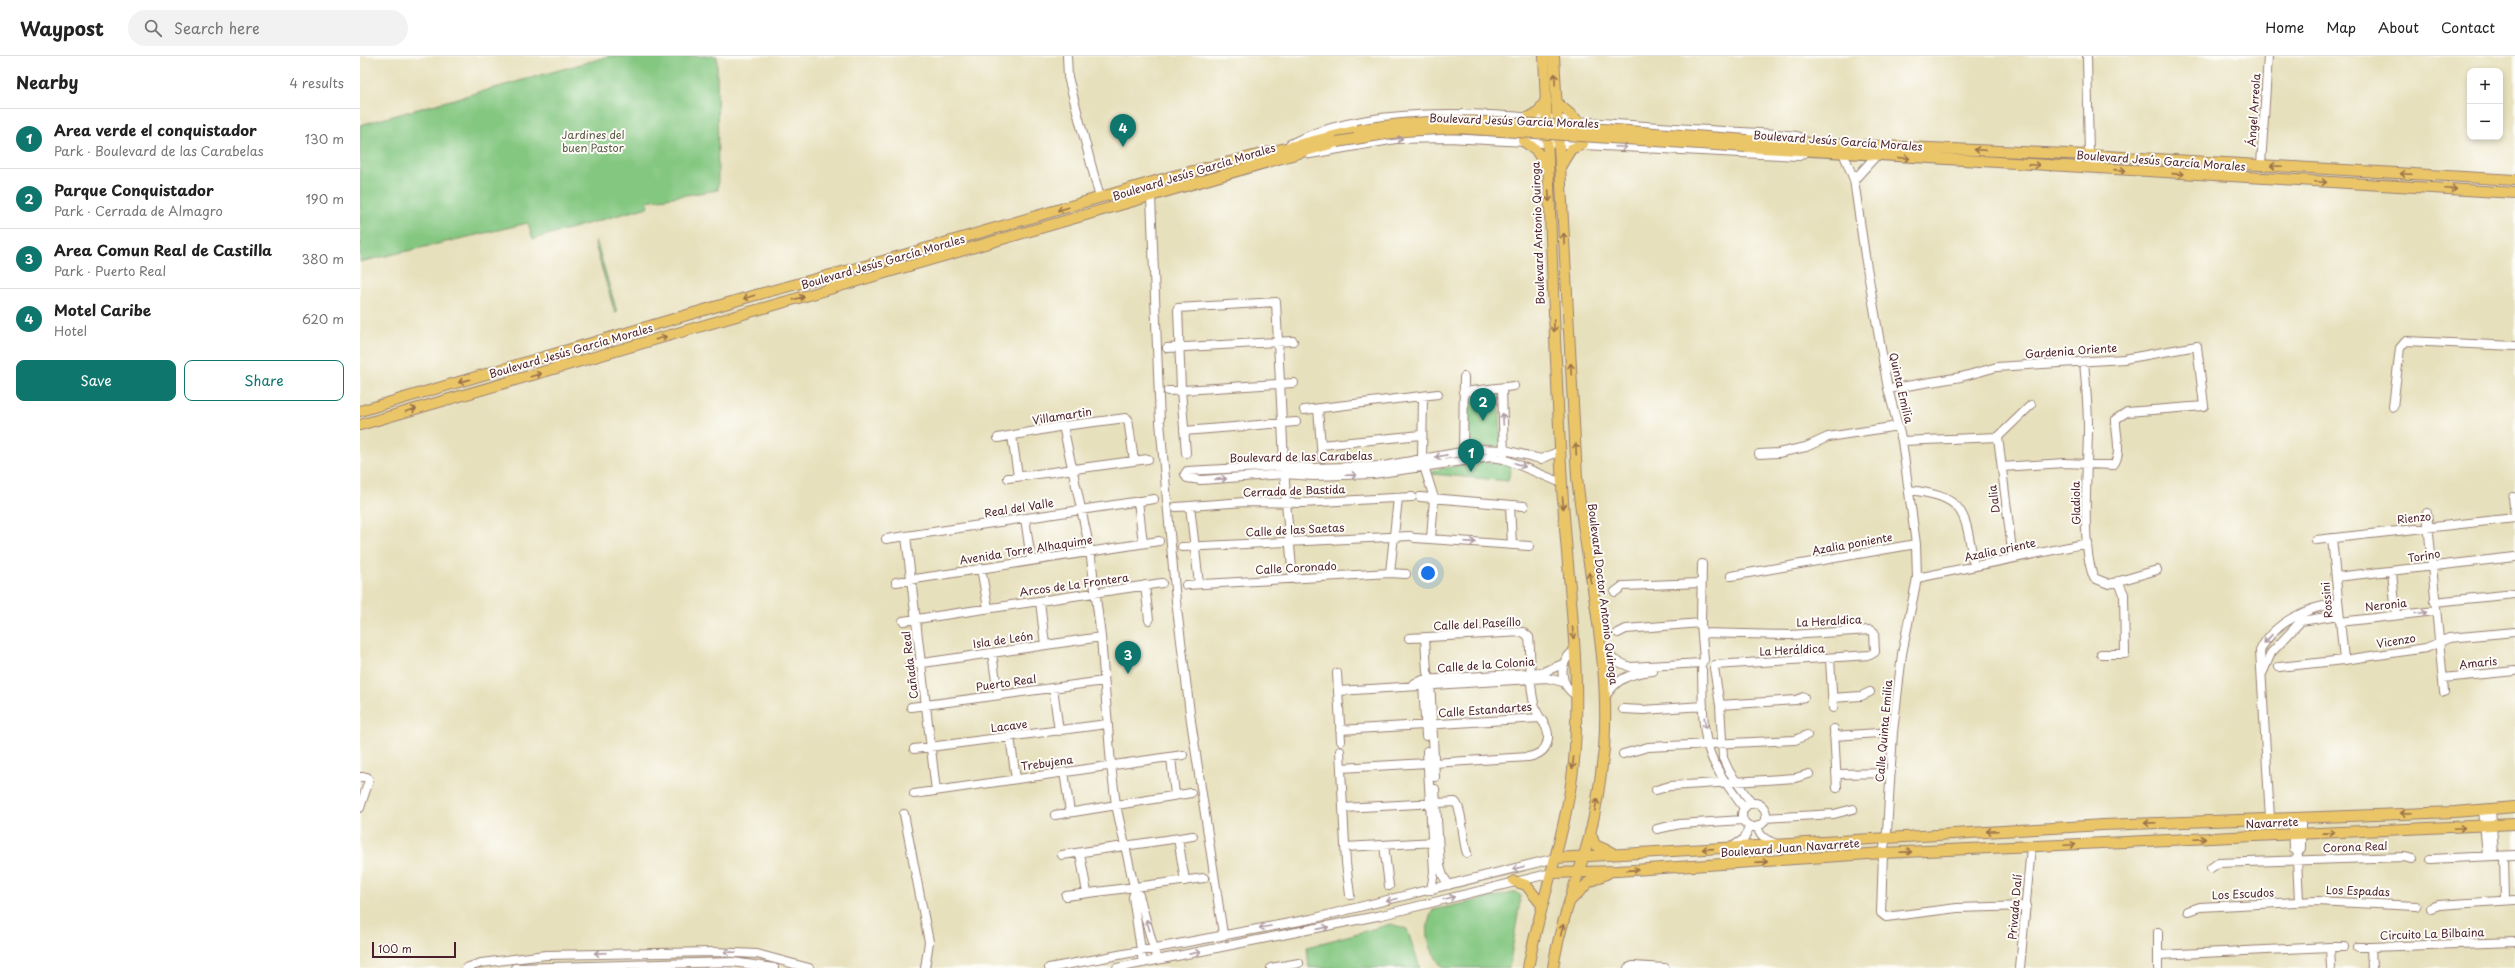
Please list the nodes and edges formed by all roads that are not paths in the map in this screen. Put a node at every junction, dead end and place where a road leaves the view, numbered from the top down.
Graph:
1 (1067, 56) edge
2 (1544, 56) edge
3 (1554, 56) edge
4 (2087, 56) edge
5 (2268, 56) edge
6 (1546, 100) junction
7 (1556, 102) junction
8 (1506, 116) junction
9 (1529, 118) junction
10 (1547, 119) junction
11 (1557, 119) junction
12 (1578, 121) junction
13 (1602, 123) junction
14 (1503, 139) junction
15 (1523, 141) junction
16 (1547, 143) junction
17 (1747, 143) junction
18 (1558, 144) junction
19 (1583, 144) junction
20 (1596, 146) junction
21 (1807, 146) junction
22 (1284, 147) junction
23 (1844, 154) junction
24 (2088, 155) junction
25 (1876, 156) junction
26 (1283, 158) junction
27 (2261, 165) junction
28 (1548, 167) junction
29 (1560, 167) junction
30 (2307, 168) junction
31 (2100, 169) junction
32 (1854, 180) junction
33 (2515, 180) edge
34 (2305, 181) junction
35 (2515, 193) edge
36 (1151, 197) junction
37 (1100, 198) junction
38 (913, 252) junction
39 (784, 289) junction
40 (831, 290) junction
41 (701, 326) junction
42 (1293, 341) dead end
43 (1278, 342) junction
44 (2515, 346) edge
45 (1167, 348) dead end
46 (1180, 348) junction
47 (2084, 362) junction
48 (1464, 377) dead end
49 (1294, 383) dead end
50 (1279, 384) junction
51 (1514, 386) dead end
52 (1502, 388) junction
53 (1888, 389) junction
54 (1181, 390) junction
55 (1168, 391) dead end
56 (1464, 392) junction
57 (1558, 392) junction
58 (1438, 394) dead end
59 (1423, 396) junction
60 (397, 401) junction
61 (2031, 405) dead end
62 (2393, 407) dead end
63 (1318, 408) junction
64 (1304, 410) dead end
65 (360, 411) edge
66 (360, 416) edge
67 (1296, 422) dead end
68 (1281, 423) junction
69 (360, 425) edge
70 (1062, 426) junction
71 (1898, 426) junction
72 (1574, 428) junction
73 (1184, 431) junction
74 (1421, 435) junction
75 (1012, 436) junction
76 (1998, 437) junction
77 (998, 438) dead end
78 (1902, 441) junction
79 (1321, 445) junction
80 (1505, 450) junction
81 (1560, 451) junction
82 (1186, 453) dead end
83 (1759, 454) dead end
84 (1463, 456) junction
85 (1322, 458) dead end
86 (1148, 459) dead end
87 (1504, 459) junction
88 (1134, 461) junction
89 (1423, 463) junction
90 (2086, 466) junction
91 (2002, 467) junction
92 (1072, 468) junction
93 (1284, 470) junction
94 (1018, 476) junction
95 (1008, 478) dead end
96 (1562, 483) junction
97 (1909, 490) junction
98 (2514, 497) dead end
99 (1398, 498) junction
100 (1434, 498) junction
101 (1154, 499) dead end
102 (1138, 501) junction
103 (1286, 502) junction
104 (1510, 505) junction
105 (1190, 506) junction
106 (1524, 506) dead end
107 (1176, 507) dead end
108 (1082, 510) junction
109 (2427, 513) dead end
110 (2515, 517) edge
111 (1025, 518) junction
112 (2428, 528) junction
113 (906, 536) junction
114 (1394, 536) junction
115 (2332, 538) junction
116 (886, 539) dead end
117 (1431, 539) junction
118 (2316, 540) dead end
119 (1159, 541) dead end
120 (1290, 542) junction
121 (1143, 543) junction
122 (2088, 543) junction
123 (1916, 544) junction
124 (1512, 545) junction
125 (1529, 546) dead end
126 (1195, 547) junction
127 (1182, 548) dead end
128 (1090, 550) junction
129 (2515, 557) edge
130 (2014, 558) junction
131 (1032, 560) junction
132 (1702, 564) dead end
133 (1974, 566) junction
134 (2431, 566) junction
135 (981, 568) junction
136 (2157, 570) dead end
137 (2392, 572) junction
138 (1390, 573) junction
139 (1406, 574) dead end
140 (1731, 576) dead end
141 (2336, 577) junction
142 (1917, 578) junction
143 (1293, 579) junction
144 (911, 580) junction
145 (2118, 581) junction
146 (896, 582) dead end
147 (1162, 583) dead end
148 (1701, 583) junction
149 (1199, 584) junction
150 (1186, 585) dead end
151 (1145, 586) junction
152 (1095, 592) junction
153 (1614, 592) dead end
154 (2515, 594) edge
155 (1040, 601) junction
156 (2434, 602) junction
157 (2338, 603) junction
158 (988, 608) junction
159 (2435, 611) junction
160 (2396, 615) junction
161 (2299, 618) junction
162 (2340, 618) junction
163 (916, 619) junction
164 (1149, 620) dead end
165 (903, 621) dead end
166 (1702, 623) junction
167 (1907, 628) joint
168 (2515, 632) edge
169 (1618, 633) dead end
170 (1702, 633) junction
171 (1101, 637) junction
172 (1409, 638) dead end
173 (1425, 638) junction
174 (2439, 641) junction
175 (1045, 645) junction
176 (1600, 645) junction
177 (1575, 650) junction
178 (992, 653) junction
179 (2101, 654) dead end
180 (1870, 655) joint
181 (1830, 659) junction
182 (2344, 660) junction
183 (921, 664) junction
184 (1563, 664) junction
185 (1702, 665) junction
186 (909, 666) dead end
187 (1626, 666) junction
188 (1714, 666) junction
189 (2279, 667) dead end
190 (2515, 671) edge
191 (1337, 673) dead end
192 (2263, 673) junction
193 (1627, 675) junction
194 (1531, 676) junction
195 (2443, 678) junction
196 (1104, 681) junction
197 (1427, 681) junction
198 (1564, 682) junction
199 (1053, 688) junction
200 (1338, 691) junction
201 (1870, 692) dead end
202 (2444, 692) dead end
203 (998, 695) junction
204 (1576, 696) junction
205 (1804, 697) dead end
206 (1832, 698) junction
207 (1604, 699) junction
208 (926, 705) junction
209 (1720, 705) junction
210 (1703, 706) junction
211 (911, 707) dead end
212 (1833, 708) dead end
213 (1623, 709) dead end
214 (1539, 718) junction
215 (1108, 724) junction
216 (1429, 725) junction
217 (1340, 730) junction
218 (1058, 731) junction
219 (1893, 732) junction
220 (1807, 735) dead end
221 (1426, 736) dead end
222 (1010, 737) junction
223 (1340, 741) dead end
224 (1721, 744) junction
225 (1708, 746) junction
226 (931, 747) junction
227 (914, 749) dead end
228 (1340, 751) dead end
229 (1427, 751) dead end
230 (1623, 754) dead end
231 (1183, 755) dead end
232 (1171, 757) junction
233 (1431, 763) junction
234 (1111, 765) junction
235 (1341, 768) junction
236 (1064, 772) junction
237 (1891, 773) junction
238 (1809, 774) dead end
239 (1836, 774) junction
240 (363, 777) edge
241 (1435, 777) dead end
242 (1016, 779) junction
243 (1735, 781) junction
244 (1726, 782) junction
245 (1837, 788) dead end
246 (1435, 789) dead end
247 (1656, 790) dead end
248 (936, 791) junction
249 (1191, 793) dead end
250 (914, 794) dead end
251 (1175, 796) junction
252 (1433, 802) junction
253 (1116, 805) junction
254 (1748, 806) junction
255 (2515, 806) edge
256 (360, 808) edge
257 (1343, 808) junction
258 (1853, 809) dead end
259 (2487, 810) junction
260 (1070, 812) junction
261 (904, 814) dead end
262 (1055, 815) dead end
263 (2297, 817) junction
264 (1765, 818) junction
265 (2270, 818) junction
266 (1746, 823) junction
267 (2515, 824) edge
268 (1758, 826) junction
269 (2488, 826) junction
270 (1657, 829) dead end
271 (2031, 829) joint
272 (1590, 832) junction
273 (2297, 834) junction
274 (1193, 836) dead end
275 (1886, 837) junction
276 (1178, 838) junction
277 (1435, 842) junction
278 (1778, 844) junction
279 (1384, 845) junction
280 (1125, 846) junction
281 (1345, 847) junction
282 (1732, 847) junction
283 (2031, 847) junction
284 (1080, 853) junction
285 (1467, 853) dead end
286 (1883, 853) junction
287 (1619, 854) junction
288 (1062, 855) dead end
289 (1606, 855) junction
290 (2515, 855) edge
291 (2298, 856) junction
292 (2491, 856) junction
293 (2504, 856) junction
294 (1584, 857) junction
295 (1556, 858) junction
296 (2413, 859) dead end
297 (2430, 859) dead end
298 (2211, 868) dead end
299 (1438, 871) junction
300 (1608, 871) junction
301 (1578, 872) junction
302 (1552, 873) junction
303 (1204, 878) dead end
304 (1185, 880) junction
305 (1514, 881) junction
306 (1449, 885) junction
307 (1389, 886) dead end
308 (1135, 889) junction
309 (1431, 890) junction
310 (1087, 893) junction
311 (1350, 895) dead end
312 (1066, 896) dead end
313 (2505, 900) junction
314 (2515, 900) edge
315 (2299, 901) junction
316 (1569, 903) junction
317 (1542, 905) junction
318 (2027, 906) junction
319 (2416, 906) dead end
320 (2430, 908) dead end
321 (2188, 911) dead end
322 (1338, 912) junction
323 (1341, 924) junction
324 (2158, 932) dead end
325 (1223, 934) junction
326 (2515, 942) edge
327 (1154, 947) junction
328 (2344, 947) dead end
329 (2358, 947) dead end
330 (2372, 947) junction
331 (2330, 948) junction
332 (1140, 950) junction
333 (619, 952) junction
334 (757, 954) junction
335 (2158, 955) junction
336 (1157, 960) junction
337 (1143, 963) junction
338 (1299, 963) dead end
339 (619, 964) junction
340 (756, 964) junction
341 (482, 965) edge
342 (1279, 967) edge
343 (466, 968) edge
344 (515, 968) edge
345 (774, 968) edge
346 (809, 968) edge
347 (925, 968) edge
348 (1049, 968) edge
349 (1117, 968) edge
350 (1271, 968) edge
351 (1528, 968) edge
352 (1553, 968) edge
353 (1628, 968) edge
354 (1665, 968) edge
355 (2020, 968) edge
356 (2158, 968) edge
357 (2331, 968) edge
358 (2372, 968) edge

1 - 37 street
2 - 6 main road, Boulevard Antonio Quiroga
7 -> 3 main road
4 - 24 street
5 - 27 street, Ángel Arreola
6 - 9 main road
6 - 10 main road, Boulevard Antonio Quiroga
7 - 11 main road
7 - 12 main road
8 - 9 street
8 - 14 street
8 - 22 street
9 - 10 street
10 - 11 street
10 - 16 main road, Boulevard Antonio Quiroga
11 - 12 street
11 - 18 main road
12 - 13 street
13 - 20 street
13 - 21 street
14 - 15 street
26 -> 14 street
15 - 16 street
15 - 28 main road
16 - 18 street
16 - 28 main road, Boulevard Antonio Quiroga
17 - 21 main road, Boulevard Jesús García Morales
17 - 22 main road, Boulevard Jesús García Morales, bridge
17 - 26 main road, Boulevard Jesús García Morales, bridge
18 - 19 street
18 - 29 main road
19 - 20 street
19 - 29 main road
20 -> 21 street
21 - 23 main road, Boulevard Jesús García Morales
24 -> 21 main road, Boulevard Jesús García Morales
22 - 37 main road, Boulevard Jesús García Morales
23 - 25 main road, Boulevard Jesús García Morales
23 - 32 street, Quinta Emilia
24 - 27 main road, Boulevard Jesús García Morales
24 - 31 street
25 -> 31 main road, Boulevard Jesús García Morales
25 - 32 street
26 - 36 main road, Boulevard Jesús García Morales
30 -> 27 main road, Boulevard Jesús García Morales
28 -> 57 main road, Boulevard Antonio Quiroga
72 -> 29 main road, Boulevard Doctor Antonio Quiroga
33 -> 30 main road, Boulevard Jesús García Morales
30 - 34 main road
31 -> 34 main road, Boulevard Jesús García Morales
32 - 53 street, Quinta Emilia
34 -> 35 main road, Boulevard Jesús García Morales
36 - 40 main road, Boulevard Jesús García Morales
36 - 325 street
37 -> 38 main road, Boulevard Jesús García Morales
38 - 39 main road, Boulevard Jesús García Morales
38 - 40 main road
39 - 41 main road
39 -> 60 main road, Boulevard Jesús García Morales
41 -> 40 main road, Boulevard Jesús García Morales
69 -> 41 main road, Boulevard Jesús García Morales
42 - 43 street
43 - 46 street
43 - 46 street
43 - 50 street
44 - 62 street
45 - 46 street
46 - 54 street
47 - 53 street, Gardenia Oriente
47 - 90 street, Gladiola
47 - 90 street, Gardenia Oriente
48 - 56 street
49 - 50 street
50 - 54 street
50 - 68 street
51 - 52 street
52 - 56 street
80 -> 52 street
53 - 71 street, Quinta Emilia
54 - 55 street
54 - 73 street
56 - 84 street
57 - 72 main road
57 - 81 main road, Boulevard Antonio Quiroga
58 - 59 street
59 - 63 street
59 - 74 street
60 - 65 main road, Boulevard Jesús García Morales
60 - 66 main road
61 - 76 street
63 - 64 street
63 - 79 street
67 - 68 street
68 - 73 street
68 - 93 street
70 - 75 street, Villamartin
70 - 88 street, Villamartin
70 - 92 street
71 - 78 street, Quinta Emilia
71 - 83 street
176 -> 72 main road, Boulevard Doctor Antonio Quiroga
73 - 82 street
74 - 79 street
74 - 89 street
75 - 77 street, Villamartin
75 - 94 street
76 - 78 street
76 - 91 street, Dalia
78 - 97 street, Quinta Emilia
79 - 85 street
80 - 81 street, Boulevard de las Carabelas
80 - 84 street, Boulevard de las Carabelas
80 - 87 street
81 - 96 main road
84 - 87 street, Boulevard de las Carabelas
84 - 89 street, Boulevard de las Carabelas
86 - 88 street
87 -> 96 street, Boulevard de las Carabelas
88 - 92 street
89 - 93 street, Boulevard de las Carabelas
89 - 100 street
90 - 91 street
90 - 122 street, Gladiola
91 - 130 street, Dalia
92 - 94 street
92 - 108 street
93 -> 93 street, Boulevard de las Carabelas
93 - 103 street
94 - 95 street
96 -> 177 main road
97 - 123 street, Quinta Emilia
97 - 133 street
98 - 110 street
99 - 100 street, Cerrada de Bastida
99 - 103 street, Cerrada de Bastida
99 - 114 street
100 - 104 street
100 - 117 street
101 - 102 street, Real del Valle
102 - 108 street, Real del Valle
102 - 121 street
103 - 105 street, Cerrada de Bastida
103 - 120 street
104 - 106 street
104 - 124 street
105 - 107 street, Cerrada de Bastida
105 - 126 street
108 - 111 street, Real del Valle
108 - 128 street
109 - 112 street
110 - 112 street, Rienzo
111 - 113 street, Real del Valle
111 - 131 street
112 - 115 street, Rienzo
112 - 134 street
113 - 116 street, Real del Valle
113 - 144 street, Cañada Real
114 - 117 street, Calle de las Saetas
114 - 120 street, Calle de las Saetas
114 - 138 street
115 - 118 street, Rienzo
115 - 141 street, Rossini
117 -> 124 street
119 - 121 street, Avenida Torre Alhaquime
120 - 126 street, Calle de las Saetas
120 - 143 street
121 - 128 street, Avenida Torre Alhaquime
122 - 130 street, Azalia oriente
122 - 145 street, Gladiola
123 - 140 street, Azalia poniente
123 - 142 street, Quinta Emilia
124 - 125 street
126 - 127 street, Calle de las Saetas
126 - 149 street
128 - 131 street, Avenida Torre Alhaquime
128 - 152 street
129 - 134 street, Torino
130 - 133 street, Azalia oriente
131 - 135 street, Avenida Torre Alhaquime
132 - 148 street
133 - 142 street, Azalia oriente
134 - 137 street, Torino
134 - 156 street
135 - 144 street, Avenida Torre Alhaquime
135 - 158 street
136 - 145 street, Gladiola
137 - 141 street, Torino
137 - 160 street
138 - 139 street, Calle Coronado
138 - 143 street, Calle Coronado
141 - 157 street, Rossini
142 - 167 street, Quinta Emilia
143 - 149 street, Calle Coronado
144 - 146 street, Avenida Torre Alhaquime
144 - 163 street, Cañada Real
145 - 179 street
147 - 151 street, Arcos de La Frontera
148 - 153 street
148 - 166 street
149 - 150 street, Calle Coronado
151 - 152 street, Arcos de La Frontera
151 - 164 street
152 - 155 street, Arcos de La Frontera
152 - 171 street
154 - 156 street
155 - 158 street, Arcos de La Frontera
155 - 175 street
156 - 159 street
157 - 161 street
157 - 162 street, Rossini
158 - 163 street
160 -> 159 street, Neronia
159 - 174 street
160 - 162 street, Neronia
161 - 162 street, Neronia
161 - 192 street
161 -> 192 street
162 - 182 street, Rossini
163 - 165 street
163 - 183 street, Cañada Real
166 - 169 street
166 - 170 street
167 - 219 street, Calle Quinta Emilia
168 - 174 street, Vicenzo
170 - 180 street, La Heraldica
170 - 185 street
171 - 175 street, Isla de León
171 - 196 street
172 - 173 street, Calle del Paseíllo
173 - 194 street, Calle del Paseíllo
173 - 197 street, Calle Estandartes
174 - 182 street, Vicenzo
174 - 195 street
175 - 178 street, Isla de León
176 - 187 street
176 - 207 main road, Boulevard Doctor Antonio Quiroga
177 - 184 street, Calle de la Colonia
177 - 204 main road
178 - 183 street, Isla de León
178 - 203 street
180 - 181 street, La Heráldica
181 - 188 street, La Heráldica
181 - 206 street
182 - 189 street, Vicenzo
183 - 186 street, Isla de León
183 - 208 street, Cañada Real
184 - 194 street, Calle de la Colonia
184 - 198 street
185 - 187 street
185 - 188 street, La Heráldica
185 - 188 street
185 - 193 street
185 - 210 street
187 - 193 street
188 - 209 street
190 - 195 street, Amaris
191 - 200 street
192 - 265 street
193 - 207 street
194 - 197 street, Calle de la Colonia
194 - 198 street, Calle de la Colonia
194 - 214 street, Calle del Paseíllo
195 - 202 street
196 - 199 street, Puerto Real
196 - 215 street
197 - 200 street, Calle de la Colonia
197 - 216 street, Calle Estandartes
198 - 204 street
199 - 203 street, Puerto Real
199 - 218 street
200 - 217 street
201 - 206 street
203 - 208 street, Puerto Real
204 -> 295 main road
205 - 209 street
206 - 212 street
272 -> 207 main road, Boulevard Doctor Antonio Quiroga
208 - 211 street, Puerto Real
208 - 226 street, Cañada Real
209 - 224 street
210 - 213 street
210 -> 225 street
214 - 216 street, Calle Estandartes
214 - 233 street, Calle del Paseíllo
215 - 218 street, Lacave
215 - 234 street
216 - 217 street, Calle Estandartes
216 - 221 street, Calle Estandartes
216 - 233 street, Calle Estandartes
217 - 223 street
218 - 222 street, Lacave
219 - 237 street, Calle Quinta Emilia
219 - 239 street
220 - 224 street
222 - 226 street, Lacave
222 - 242 street
224 - 225 street
224 - 243 street
225 - 230 street
225 - 244 street
226 - 227 street, Lacave
226 - 248 street, Cañada Real
228 - 235 street
229 - 233 street
231 - 232 street, Trebujena
232 - 234 street, Trebujena
232 - 251 street
233 - 235 street, Calle del Paseíllo
233 - 241 street, Calle Estandartes
233 - 252 street
234 - 236 street, Trebujena
234 - 253 street
235 - 257 street
236 - 242 street, Trebujena
236 - 260 street
237 - 239 street
237 - 275 street, Calle Quinta Emilia
238 - 243 street
239 - 245 street
240 - 256 street
242 - 248 street, Trebujena
243 - 244 street
243 - 254 street
244 - 247 street
244 - 254 street
246 - 252 street
248 - 250 street, Trebujena
249 - 251 street
251 - 253 street
252 - 257 street
252 - 277 street
252 - 285 street
253 - 260 street
253 - 280 street
254 - 264 street
254 - 266 street
255 - 259 main road, Navarrete
257 - 281 street
258 - 264 street
259 -> 263 main road, Navarrete
259 - 269 street
260 - 262 street
261 - 347 street
263 - 265 main road, Navarrete
263 - 273 street
264 - 268 street
265 -> 271 main road, Navarrete
266 - 268 street
266 - 270 street
266 - 282 street
267 - 269 main road, Navarrete
268 - 278 street
273 -> 269 main road, Navarrete
269 - 292 street
271 -> 275 main road, Boulevard Juan Navarrete
272 - 287 main road
272 - 294 main road, Boulevard Doctor Antonio Quiroga
283 -> 273 main road, Navarrete
273 - 291 street
274 - 276 street
275 - 278 main road, Boulevard Juan Navarrete
275 - 286 street, Calle Quinta Emilia
276 - 280 street
276 - 304 street
277 - 279 street
277 - 299 street
278 - 282 main road, Boulevard Juan Navarrete
279 - 281 street
279 - 307 street
280 - 284 street
280 - 308 street
281 - 311 street
282 -> 287 main road, Boulevard Juan Navarrete
286 -> 283 main road, Boulevard Juan Navarrete
283 - 318 street, Privada Dalí
284 - 288 street
284 - 310 street
300 -> 286 main road, Boulevard Juan Navarrete
286 - 318 street, Calle Quinta Emilia
287 - 289 main road, Boulevard Juan Navarrete
289 - 294 main road, Boulevard Juan Navarrete
289 - 300 main road
290 - 293 street
291 - 296 street, Corona Real
291 - 298 street, Corona Real
291 - 315 street
292 - 293 street
292 - 297 street
293 - 313 street
294 - 295 main road, Boulevard Juan Navarrete
294 - 301 main road, Boulevard Doctor Antonio Quiroga
295 - 302 main road
295 -> 306 street
299 - 306 street
299 - 309 street
300 - 301 main road, Boulevard Juan Navarrete
300 - 316 main road
301 - 302 main road, Boulevard Juan Navarrete
301 - 316 main road, Boulevard Doctor Antonio Quiroga
302 - 305 street
302 - 317 main road
303 - 304 street
304 - 308 street
305 - 317 main road
323 -> 305 street
306 - 309 street
308 - 310 street
327 -> 308 street
308 - 332 street
309 -> 322 street
310 - 312 street
313 - 314 street
313 - 320 street
315 - 319 street, Los Espadas
315 - 321 street, Los Escudos
352 -> 316 main road, Boulevard Doctor Antonio Quiroga
317 - 351 main road
318 - 355 street, Privada Dalí
322 - 323 street
322 -> 325 street
336 -> 323 street
324 - 335 street
325 - 327 street
326 - 330 street, Circuito La Bilbaina
327 - 332 street
327 - 336 street
328 - 331 street
329 - 330 street
330 - 358 street, Circuito La Bilbaina
331 - 335 street
331 - 357 street
332 - 337 street
332 - 348 street
334 -> 333 street
333 - 339 street
333 -> 341 street
334 - 340 street
334 - 346 street
335 - 356 street
336 - 337 street
337 - 349 street
338 - 342 street
339 - 340 street
339 - 344 street
340 - 345 street
341 - 343 street
342 - 350 street
353 - 354 street

